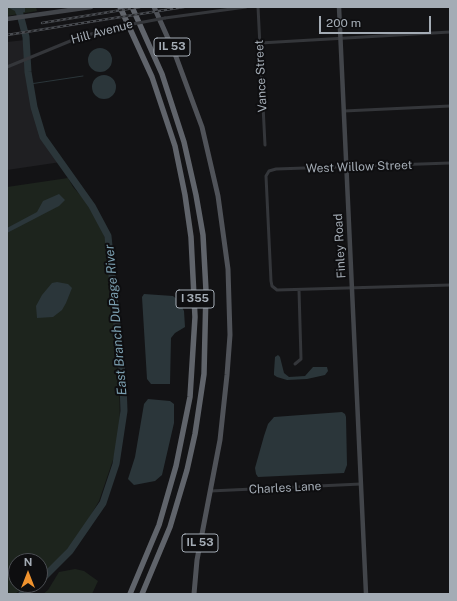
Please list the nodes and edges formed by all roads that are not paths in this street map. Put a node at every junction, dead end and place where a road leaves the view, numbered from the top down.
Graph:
1 (91, 7) edge
2 (120, 7) edge
3 (132, 7) edge
4 (154, 7) edge
5 (246, 7) edge
6 (258, 7) edge
7 (339, 7) edge
8 (7, 19) edge
9 (450, 32) edge
10 (341, 39) junction
11 (260, 43) junction
12 (7, 67) edge
13 (450, 106) edge
14 (344, 111) junction
15 (265, 146) dead end
16 (450, 163) edge
17 (346, 168) junction
18 (450, 285) edge
19 (352, 288) junction
20 (298, 290) junction
21 (295, 364) dead end
22 (361, 484) junction
23 (210, 492) junction
24 (130, 594) edge
25 (142, 594) edge
26 (194, 594) edge
27 (366, 594) edge

1 - 8 main road
2 - 24 highway, I 355
3 - 25 highway, I 355
4 - 23 main road, IL 53
5 - 12 street, Hill Avenue, bridge
6 - 11 street, Vance Street
7 - 10 main road, Finley Road
9 - 10 street
10 - 11 street
10 - 14 main road, Finley Road
11 - 15 street, Vance Street
13 - 14 street
14 - 17 main road, Finley Road
16 - 17 street, West Willow Street
17 - 19 main road, Finley Road
17 - 20 street, West Willow Street
18 - 19 street
19 - 20 street
19 - 22 main road, Finley Road
20 - 21 street
22 - 23 street, Charles Lane
22 - 27 main road, Finley Road
23 - 26 main road, IL 53

